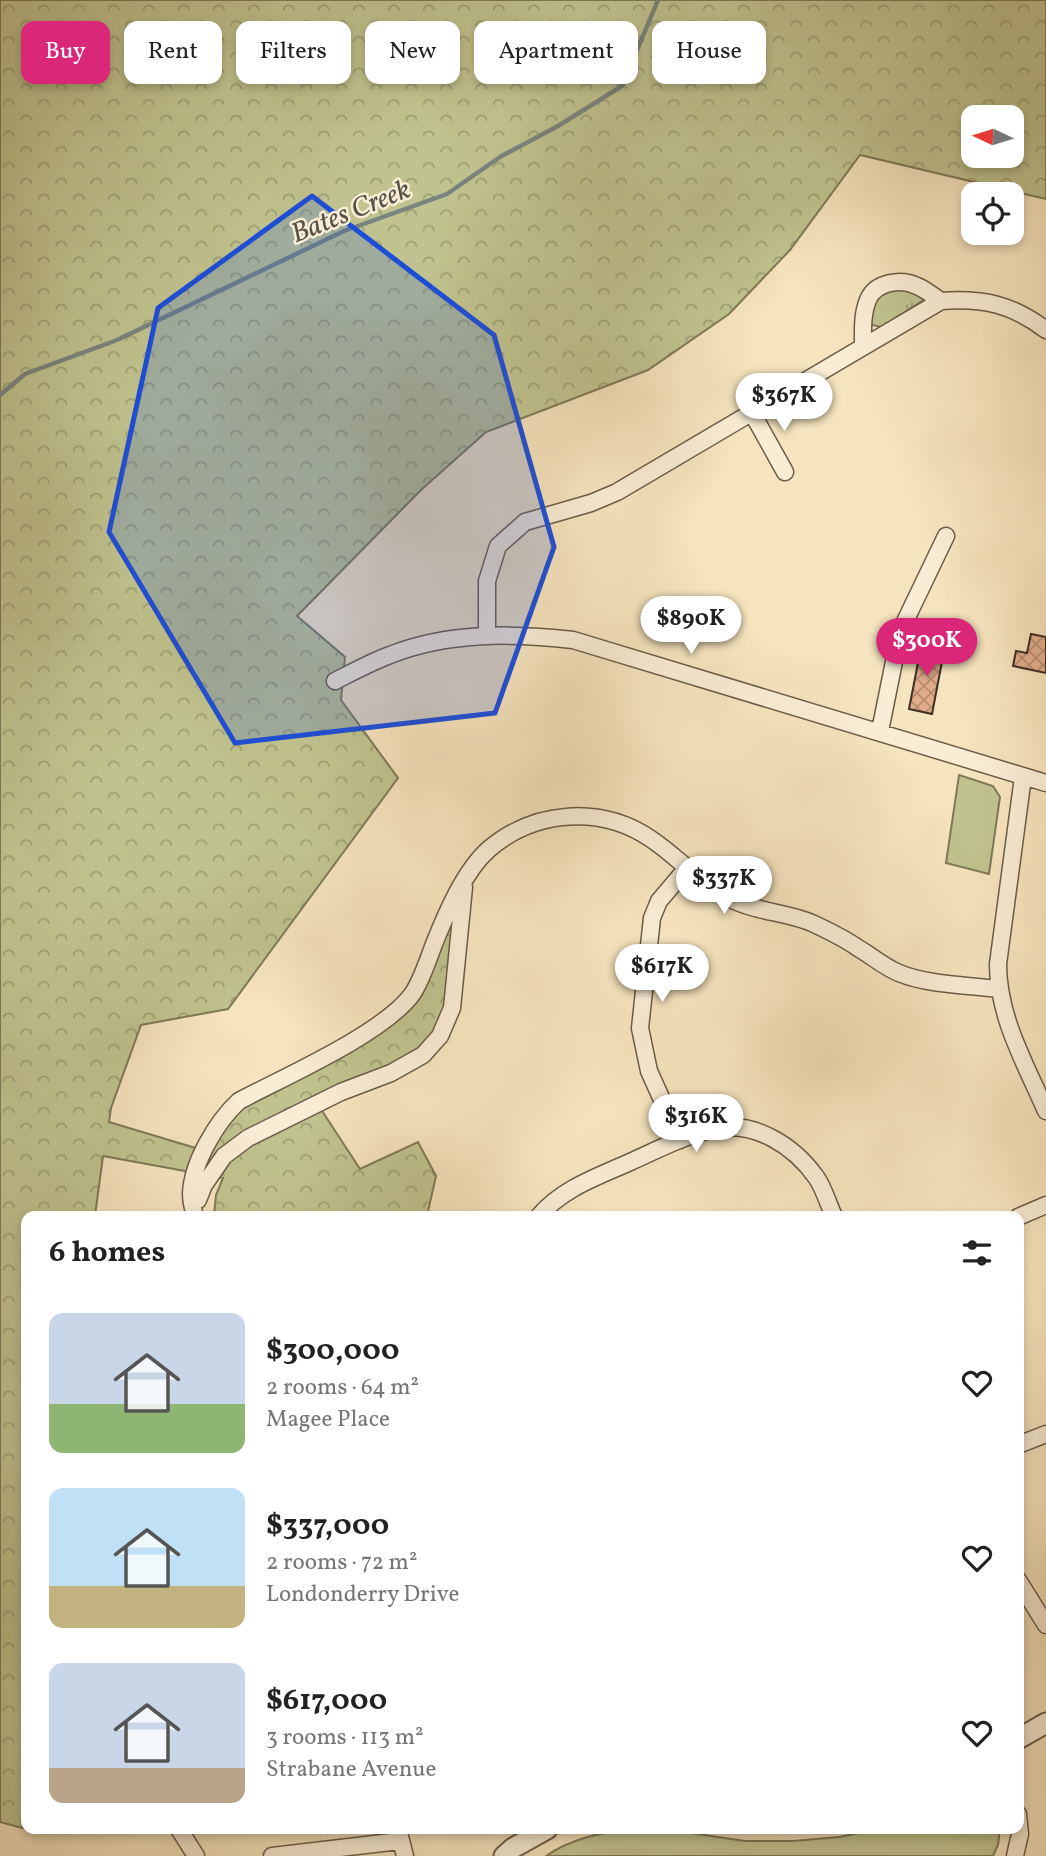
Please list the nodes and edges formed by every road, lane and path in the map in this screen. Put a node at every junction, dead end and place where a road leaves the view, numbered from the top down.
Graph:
1 (941, 301) junction
2 (1046, 330) edge
3 (863, 345) junction
4 (751, 411) junction
5 (785, 472) dead end
6 (947, 536) dead end
7 (487, 635) junction
8 (335, 681) dead end
9 (880, 731) junction
10 (1023, 777) junction
11 (1046, 783) edge
12 (687, 868) junction
13 (464, 883) junction
14 (998, 989) junction
15 (1046, 1111) edge
16 (680, 1140) junction
17 (1046, 1205) edge
18 (194, 1211) edge
19 (195, 1211) edge
20 (544, 1211) edge
21 (832, 1211) edge
22 (1024, 1214) edge
23 (1046, 1434) edge
24 (1024, 1443) edge
25 (1024, 1590) edge
26 (1046, 1625) edge
27 (1046, 1723) edge
28 (1024, 1736) edge
29 (182, 1834) edge
30 (538, 1834) edge
31 (1020, 1834) edge
32 (401, 1842) edge
33 (196, 1856) edge
34 (272, 1856) edge
35 (504, 1856) edge
36 (1015, 1856) edge

1 - 2 street
1 - 3 street
1 - 3 street
3 - 4 street
4 - 5 street
4 - 7 street
6 - 9 street
7 - 8 street
7 - 9 street
9 - 10 street
10 - 11 street
10 - 14 street
12 - 13 street
12 - 14 street
12 - 16 street
13 - 18 street
13 - 19 street
14 - 15 street
16 - 20 street
16 - 21 street
17 - 22 street
23 - 24 street
25 - 26 street
27 - 28 street
29 - 33 street
30 - 35 street
31 - 36 street
32 - 34 street

